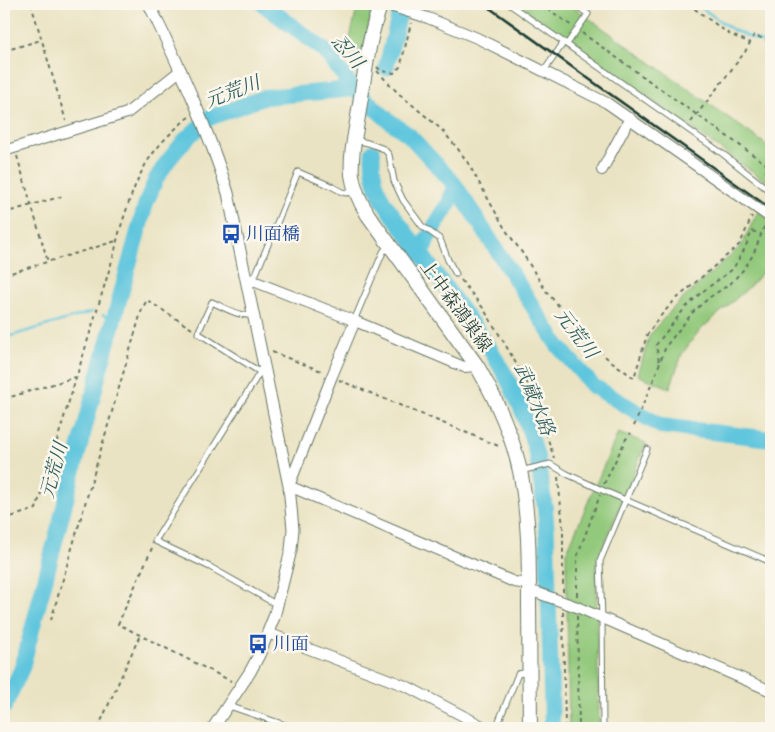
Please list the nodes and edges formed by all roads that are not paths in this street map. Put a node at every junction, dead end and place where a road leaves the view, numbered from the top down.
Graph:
1 (149, 4) edge
2 (385, 4) edge
3 (509, 4) edge
4 (574, 4) edge
5 (412, 10) edge
6 (566, 43) junction
7 (181, 70) junction
8 (544, 71) junction
9 (630, 118) junction
10 (355, 136) junction
11 (4, 151) edge
12 (602, 170) dead end
13 (356, 191) junction
14 (771, 192) edge
15 (770, 217) edge
16 (389, 245) junction
17 (456, 274) road end
18 (249, 280) junction
19 (253, 315) junction
20 (355, 322) junction
21 (477, 366) junction
22 (262, 372) junction
23 (648, 450) dead end
24 (525, 469) junction
25 (289, 486) junction
26 (626, 500) junction
27 (771, 562) edge
28 (532, 589) junction
29 (278, 603) junction
30 (602, 619) junction
31 (268, 633) junction
32 (530, 672) junction
33 (771, 691) edge
34 (228, 706) junction
35 (213, 728) edge
36 (294, 728) edge
37 (486, 728) edge
38 (496, 728) edge
39 (530, 728) edge
40 (603, 728) edge

1 - 7 street
2 - 5 street
2 - 10 main road, 上中森鴻巣線
3 - 6 lane
4 - 6 lane
5 - 8 street
6 - 8 lane
6 - 14 lane
7 - 11 street
7 - 18 street
8 - 9 street
9 - 12 street
9 - 15 street
10 - 13 main road, 上中森鴻巣線
10 - 17 lane
13 - 16 main road, 上中森鴻巣線
13 - 18 lane
16 - 20 lane
16 - 21 main road, 上中森鴻巣線
18 - 19 street
18 - 20 street
19 - 22 street
19 - 22 lane
20 - 21 street
20 - 25 street
21 - 24 main road, 上中森鴻巣線
22 - 25 street
22 - 29 lane
23 - 26 lane
24 - 26 lane
24 - 28 main road, 上中森鴻巣線
25 - 28 street
25 - 29 street
26 - 27 lane
26 - 30 lane
28 - 30 street
28 - 32 main road, 上中森鴻巣線
29 - 31 street
30 - 33 street
30 - 40 lane
31 - 34 street
31 - 37 street
32 - 38 lane
32 - 39 main road, 上中森鴻巣線
34 - 35 street
34 - 36 lane

